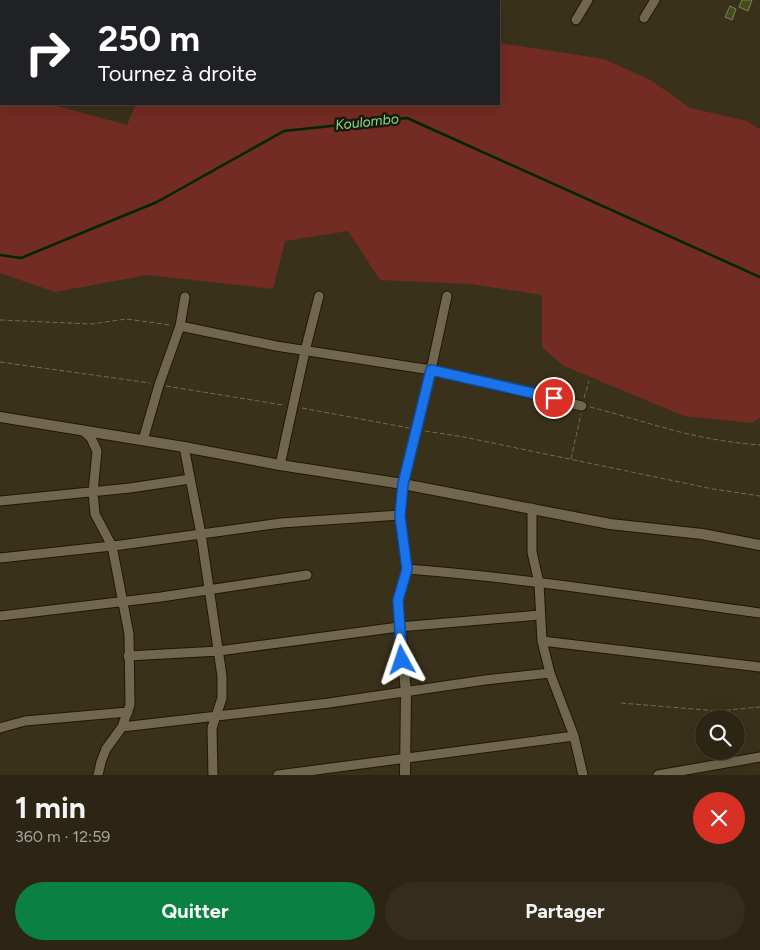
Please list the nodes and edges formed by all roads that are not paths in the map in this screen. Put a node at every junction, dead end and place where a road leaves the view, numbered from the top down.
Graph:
1 (588, 0) edge
2 (655, 0) edge
3 (644, 18) dead end
4 (576, 20) dead end
5 (320, 296) dead end
6 (447, 296) dead end
7 (185, 297) dead end
8 (180, 326) junction
9 (305, 350) junction
10 (431, 370) junction
11 (582, 406) road end
12 (0, 417) edge
13 (82, 430) junction
14 (143, 440) junction
15 (184, 447) junction
16 (280, 465) junction
17 (190, 479) junction
18 (403, 484) junction
19 (93, 492) junction
20 (0, 501) edge
21 (532, 508) junction
22 (400, 516) junction
23 (201, 534) junction
24 (759, 542) edge
25 (112, 546) junction
26 (0, 558) edge
27 (407, 569) junction
28 (307, 575) dead end
29 (540, 583) junction
30 (209, 589) junction
31 (123, 602) junction
32 (760, 613) edge
33 (540, 615) junction
34 (0, 616) edge
35 (399, 627) junction
36 (542, 641) junction
37 (219, 651) junction
38 (128, 656) junction
39 (760, 667) edge
40 (550, 673) junction
41 (406, 693) junction
42 (128, 712) junction
43 (216, 716) junction
44 (122, 727) junction
45 (0, 728) edge
46 (574, 736) junction
47 (760, 757) edge
48 (404, 758) junction
49 (670, 774) edge
50 (98, 775) edge
51 (213, 775) edge
52 (278, 775) edge
53 (405, 775) edge
54 (583, 775) edge
55 (658, 775) edge

1 - 4 street
2 - 3 street
5 - 9 street
6 - 10 street
7 - 8 street
8 - 9 street
8 - 14 street
9 - 10 street
9 - 16 street
10 - 11 street
10 - 18 street
12 - 13 street
13 - 14 street
13 - 19 street
14 - 15 street
15 - 16 street
15 - 17 street
16 - 18 street
17 - 19 street
17 - 23 street
18 - 21 street
18 - 22 street
19 - 20 street
19 - 25 street
21 - 24 street
21 - 29 street
22 - 23 street
22 - 27 street
23 - 25 street
23 - 30 street
25 - 26 street
25 - 31 street
27 - 29 street
27 - 35 street
28 - 30 street
29 - 32 street
29 - 33 street
30 - 31 street
30 - 37 street
31 - 34 street
31 - 38 street
33 - 35 street
33 - 36 street
35 - 37 street
35 - 41 street
36 - 39 street
36 - 40 street
37 - 38 street
37 - 43 street
38 - 42 street
40 - 41 street
40 - 46 street
41 - 43 street
41 - 48 street
42 - 44 street
42 - 45 street
43 - 44 street
43 - 51 street
44 - 50 street
46 - 48 street
46 - 54 street
47 - 49 street
48 - 52 street
48 - 53 street
49 - 55 street

